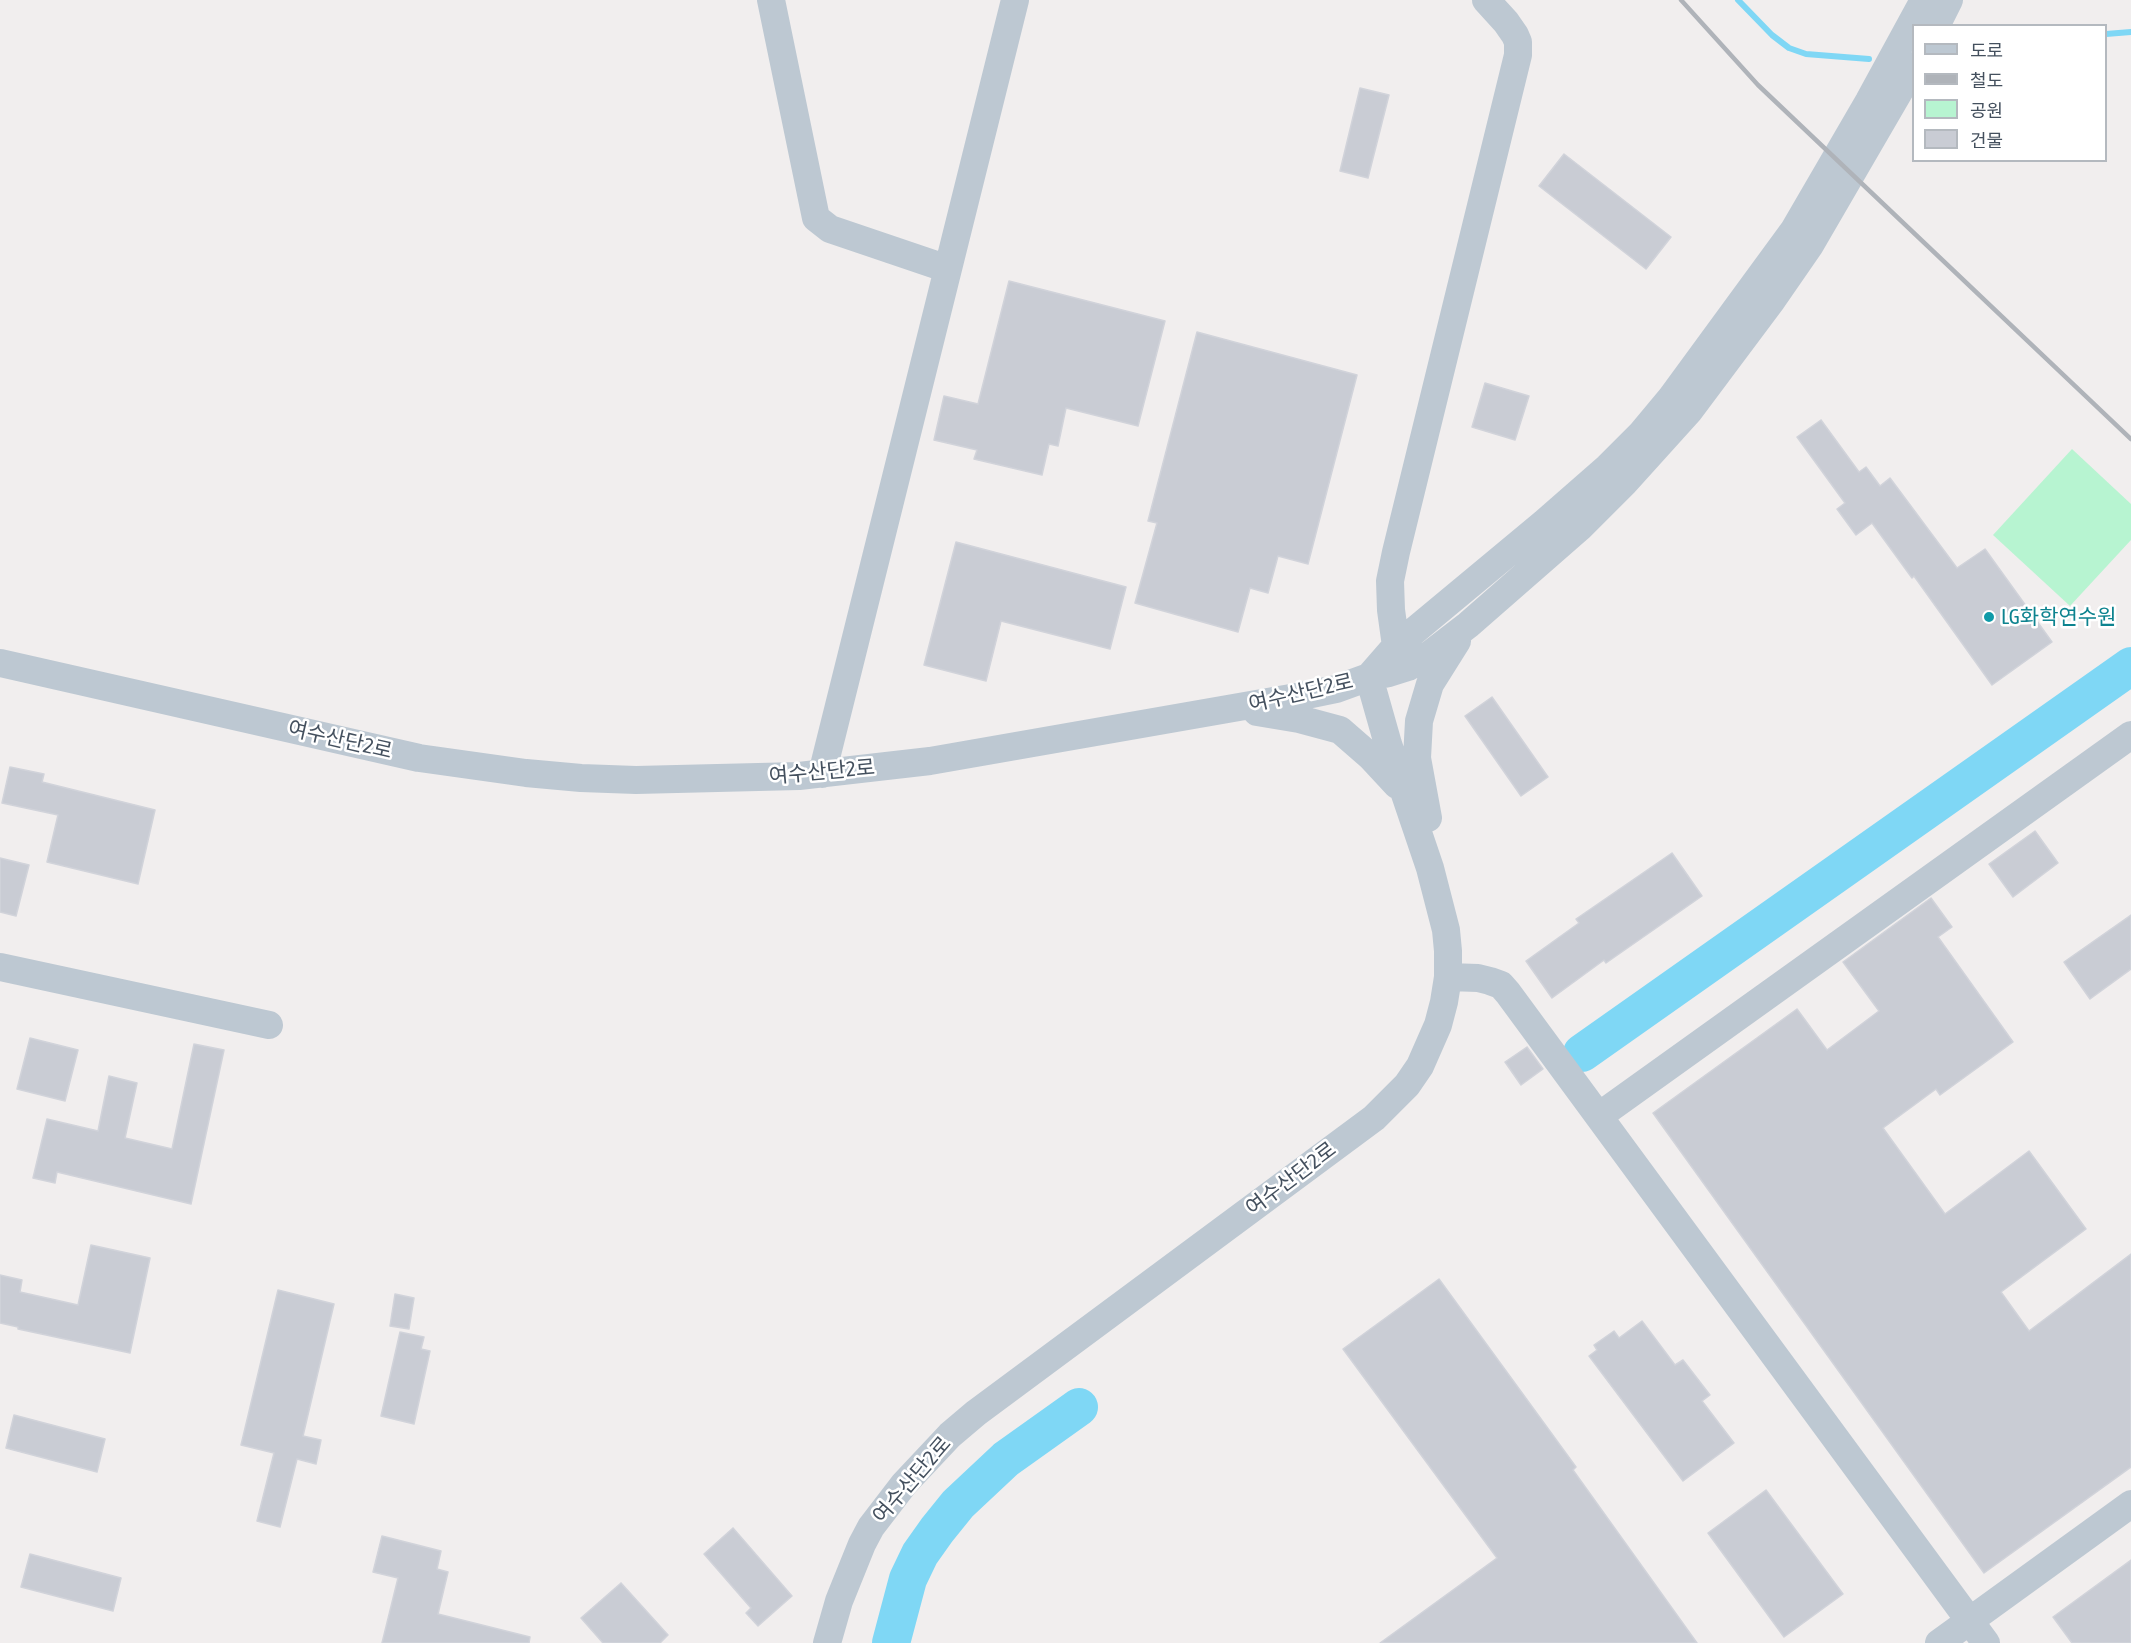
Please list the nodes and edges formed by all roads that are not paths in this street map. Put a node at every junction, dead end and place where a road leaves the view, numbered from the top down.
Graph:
1 (771, 0) edge
2 (1015, 0) edge
3 (1486, 0) edge
4 (1924, 0) edge
5 (1949, 0) edge
6 (1937, 24) edge
7 (1912, 69) edge
8 (948, 269) junction
9 (1468, 625) junction
10 (1396, 646) junction
11 (0, 663) edge
12 (1369, 677) junction
13 (1228, 709) junction
14 (2131, 735) edge
15 (822, 774) junction
16 (1404, 793) junction
17 (1430, 868) junction
18 (0, 968) edge
19 (1448, 977) junction
20 (269, 1025) dead end
21 (1599, 1116) junction
22 (2131, 1504) edge
23 (1978, 1632) edge
24 (827, 1643) edge
25 (1939, 1643) edge

1 - 8 street
2 - 8 street
3 - 10 street
4 - 10 street
5 - 6 street
7 - 9 street
8 - 15 street
9 - 12 street
9 - 17 street
10 - 12 street
11 - 15 street, 여수산단2로
12 - 13 street, 여수산단2로
12 - 16 street, 여수산단2로
13 - 15 street, 여수산단2로
13 - 16 street
14 - 21 street
16 - 17 street, 여수산단2로
17 - 19 street, 여수산단2로
18 - 20 street
19 - 21 street
19 - 24 street, 여수산단2로
21 - 23 street
22 - 23 street
23 - 25 street

